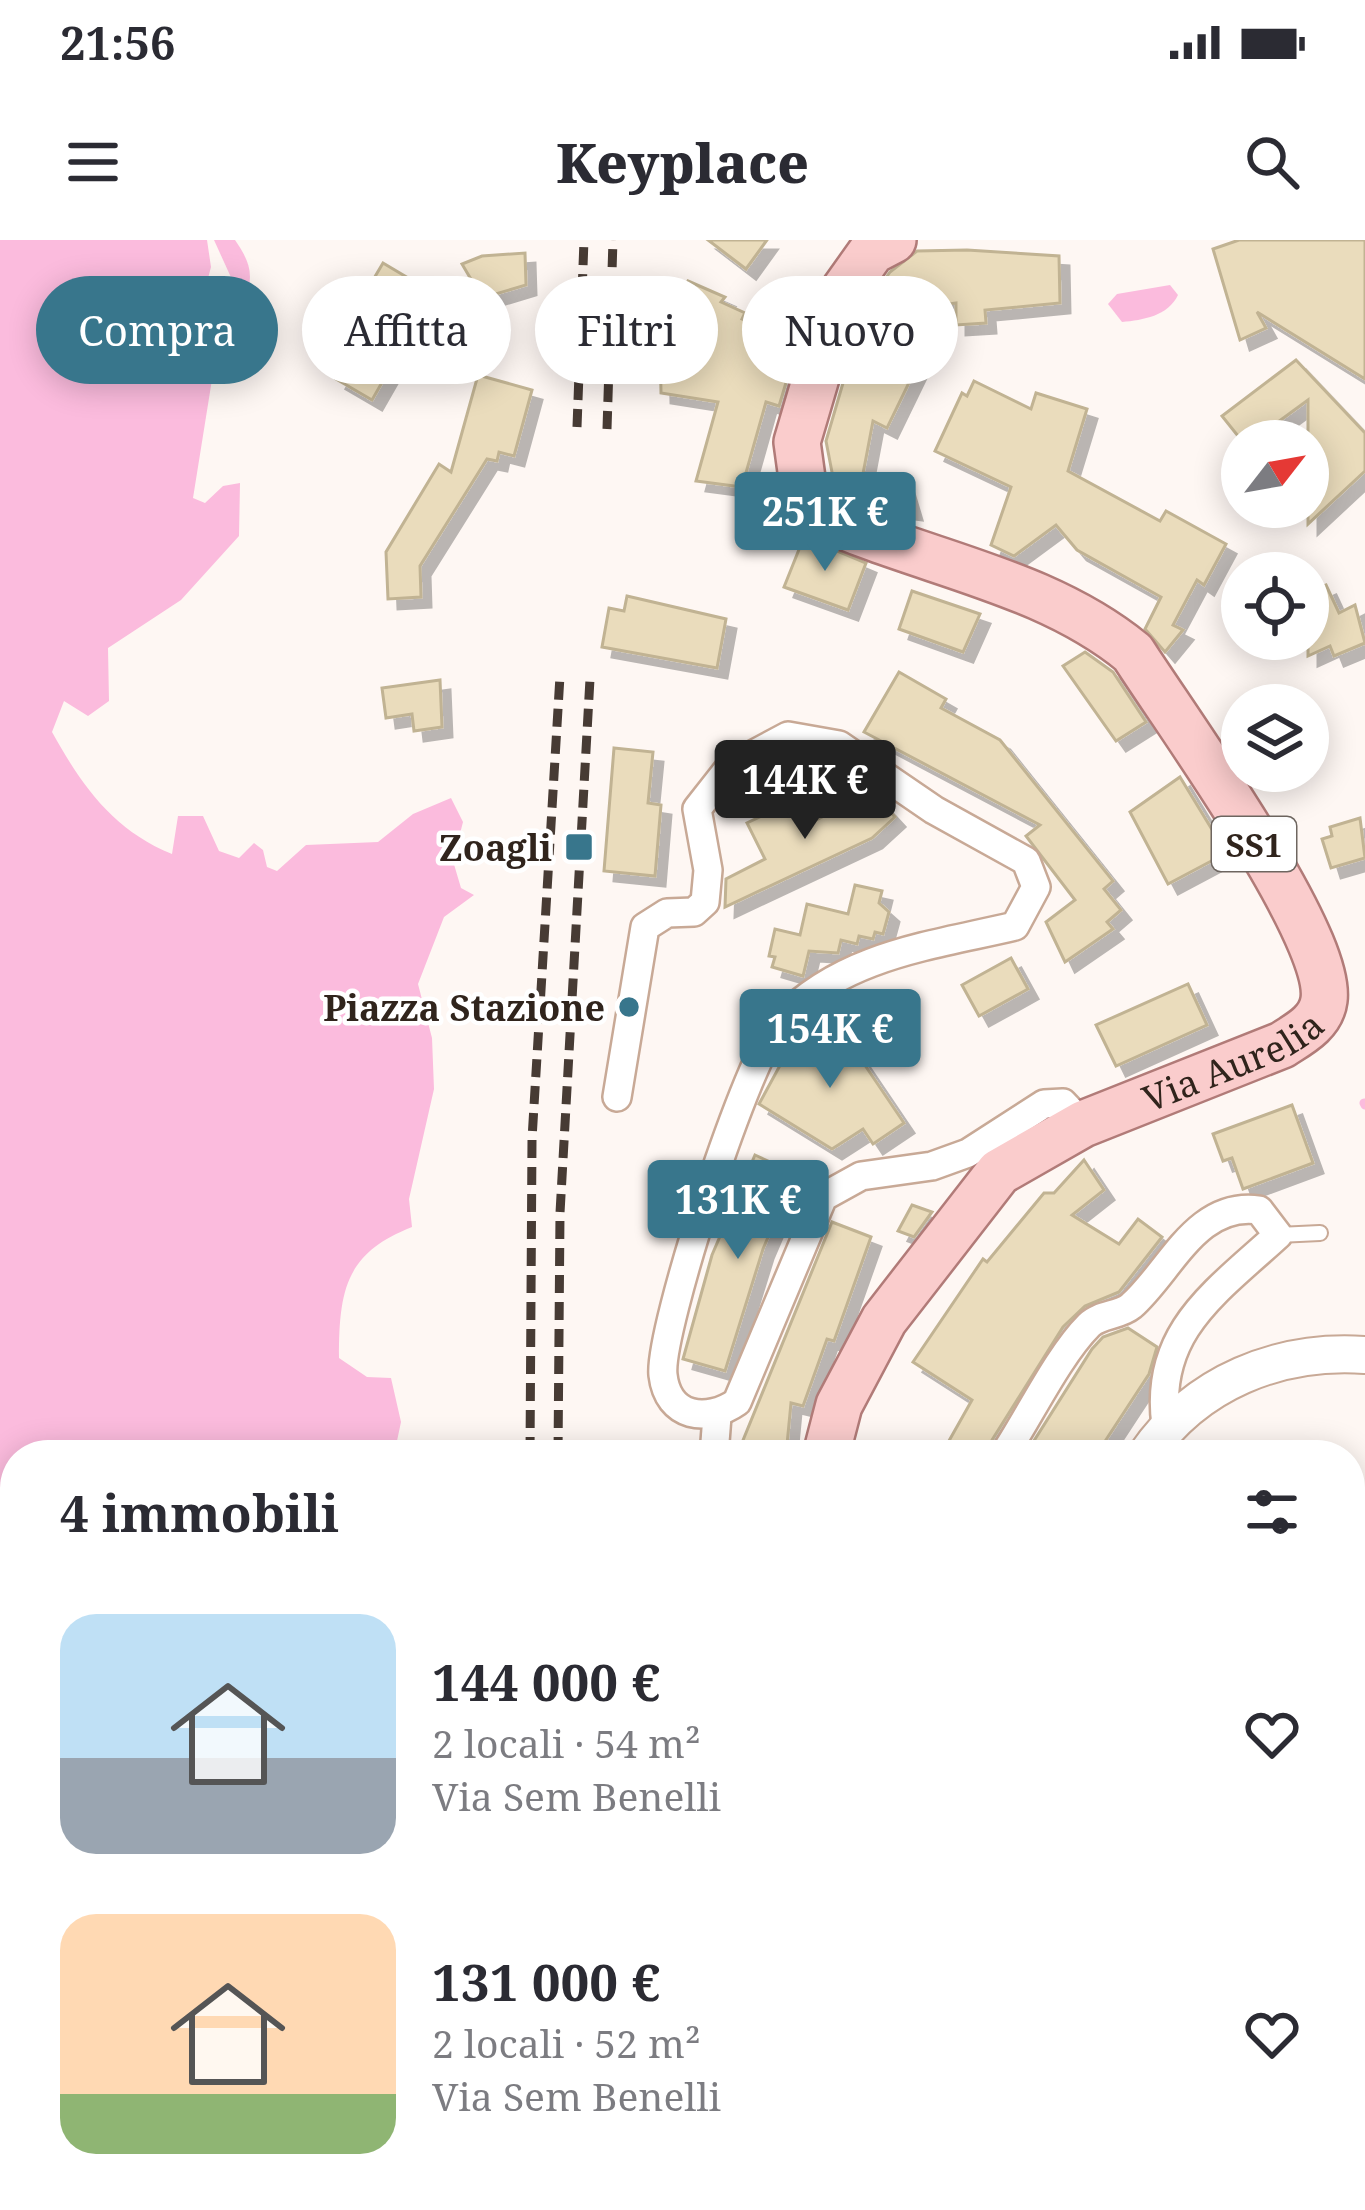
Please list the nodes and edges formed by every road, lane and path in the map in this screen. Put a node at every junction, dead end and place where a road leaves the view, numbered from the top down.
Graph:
1 (893, 240) edge
2 (617, 1097) dead end
3 (1083, 1124) junction
4 (1319, 1233) dead end
5 (1278, 1235) junction
6 (1365, 1355) edge
7 (717, 1416) junction
8 (715, 1440) edge
9 (830, 1440) edge
10 (1014, 1440) edge
11 (1156, 1440) edge

1 - 3 main road, Via Aurelia / SS1
2 - 7 street
3 - 7 street
3 - 9 main road, Via Aurelia / SS1
4 - 5 lane
5 - 10 street
5 - 11 street
6 - 11 street
7 - 8 street

